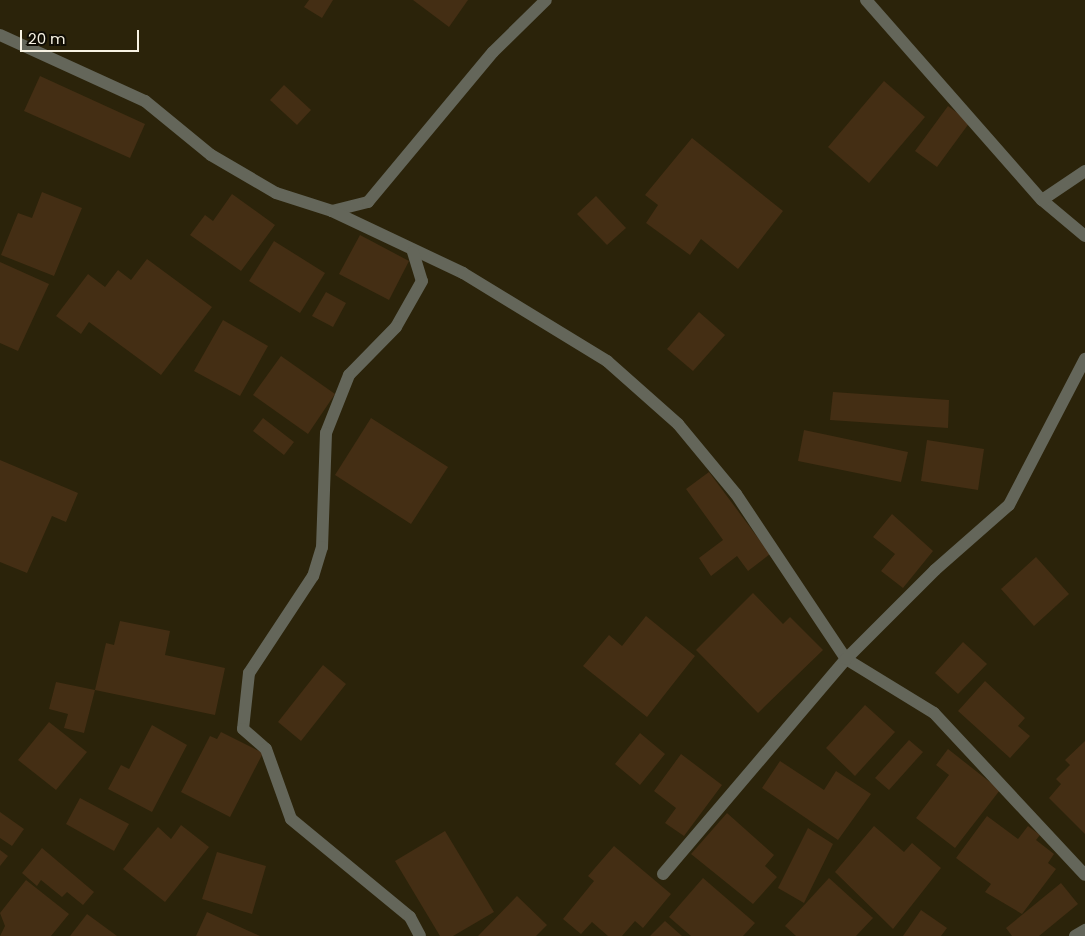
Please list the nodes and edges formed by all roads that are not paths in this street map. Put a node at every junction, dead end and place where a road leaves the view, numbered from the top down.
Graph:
1 (546, 0) edge
2 (866, 0) edge
3 (0, 35) edge
4 (1085, 171) edge
5 (1042, 200) junction
6 (332, 211) junction
7 (1085, 236) edge
8 (413, 252) junction
9 (1085, 359) edge
10 (846, 659) junction
11 (663, 874) dead end
12 (1085, 875) edge
13 (1085, 930) edge
14 (420, 936) edge
15 (1075, 936) edge

1 - 6 street
2 - 5 street
3 - 6 street
4 - 5 street
5 - 7 street
6 - 8 street
8 - 10 street
8 - 14 street
9 - 10 street
10 - 11 street
10 - 12 street
13 - 15 street

